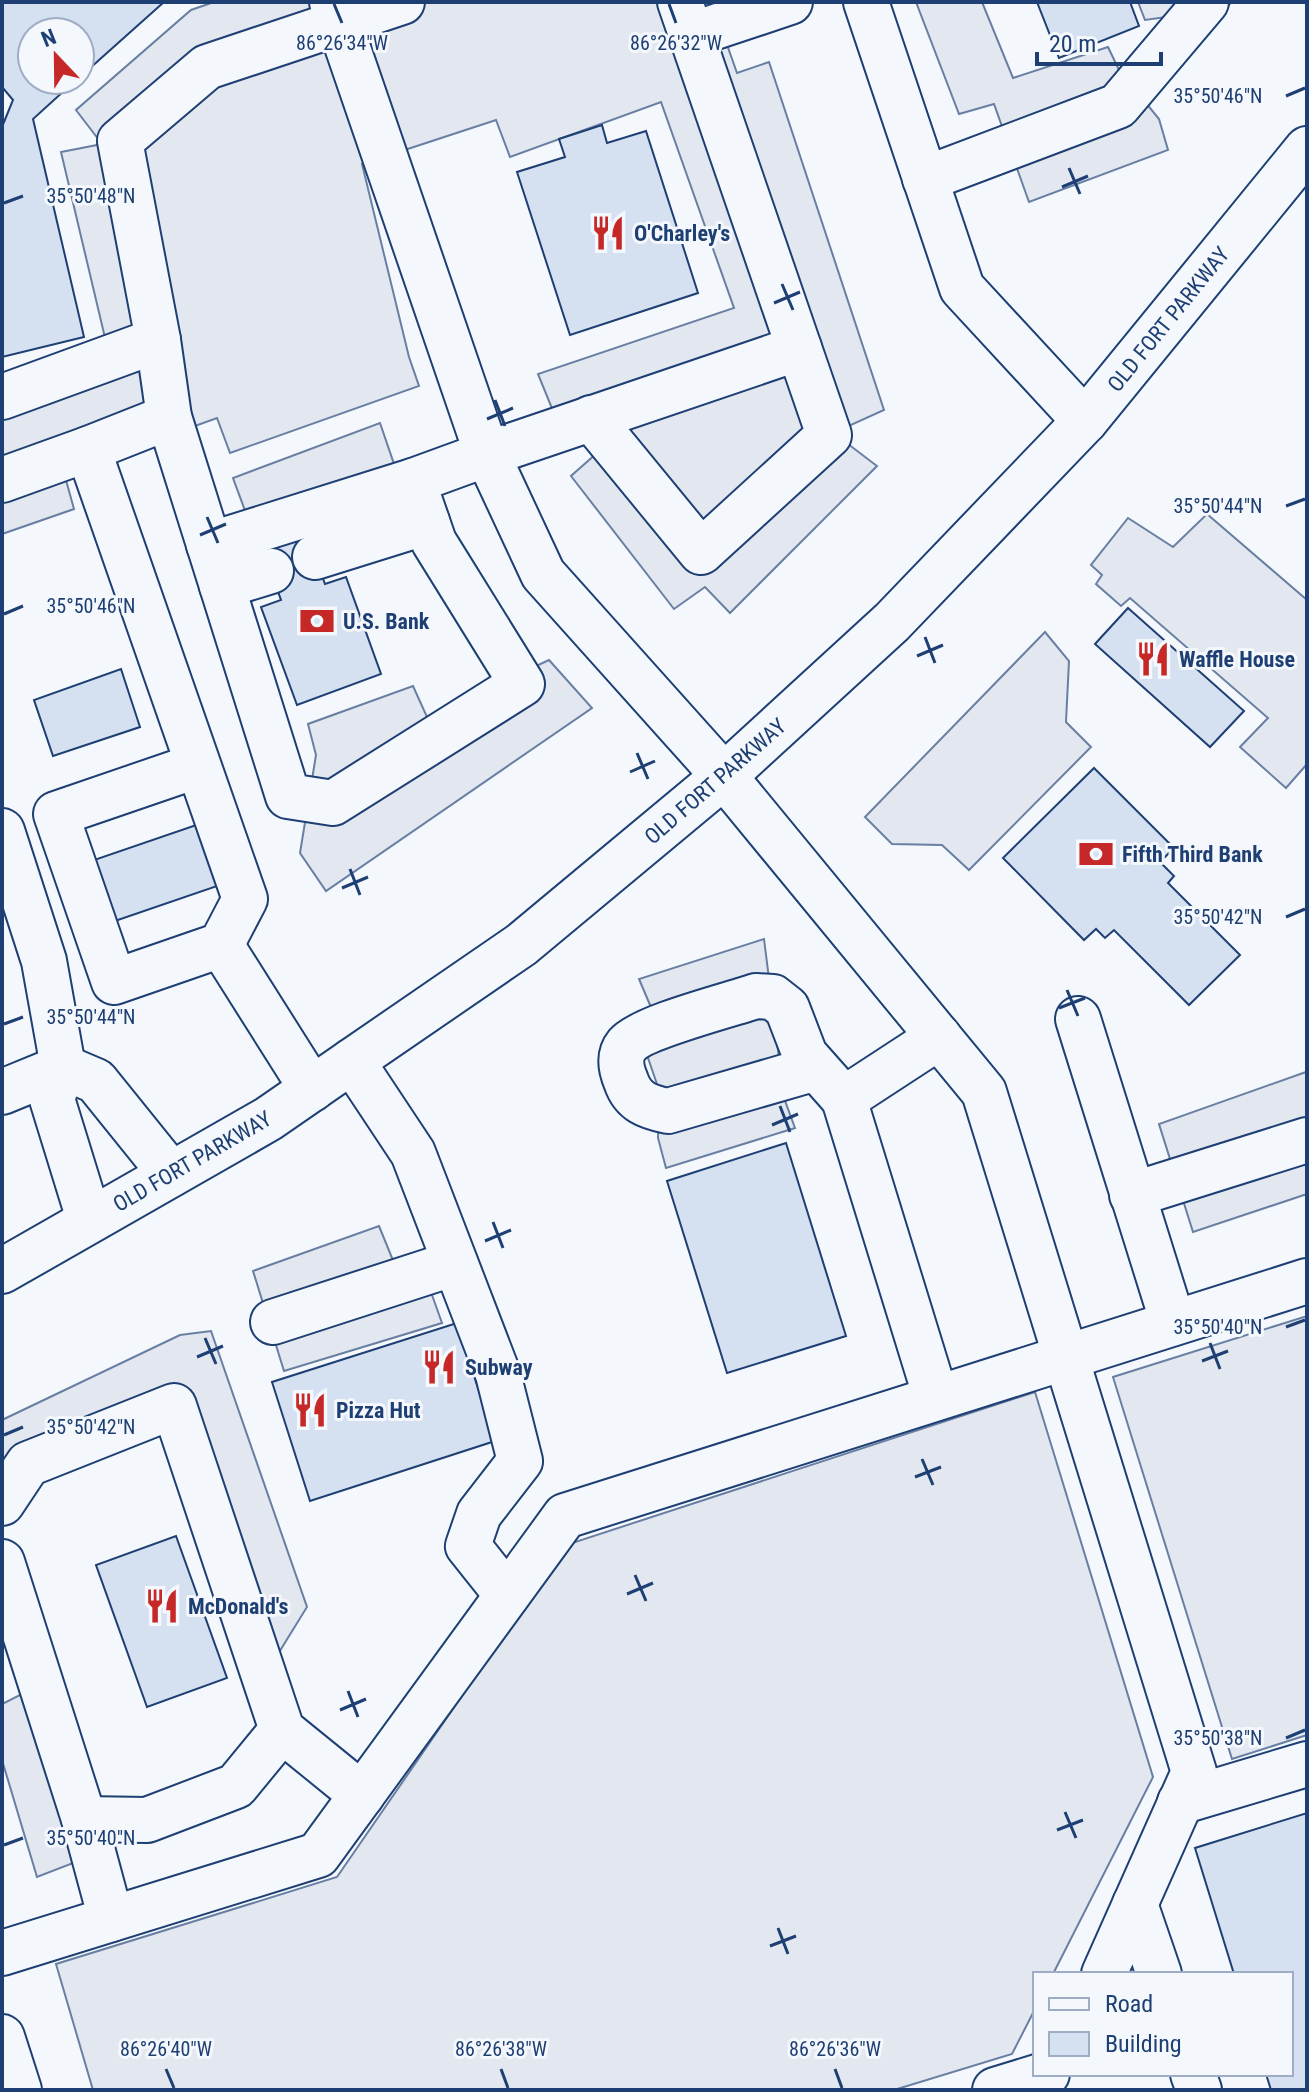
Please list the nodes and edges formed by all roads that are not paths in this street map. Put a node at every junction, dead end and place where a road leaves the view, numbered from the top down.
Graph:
1 (402, 2) edge
2 (790, 2) edge
3 (866, 2) edge
4 (1206, 2) edge
5 (336, 13) edge
6 (685, 18) edge
7 (1307, 149) edge
8 (925, 179) junction
9 (158, 340) junction
10 (799, 348) junction
11 (2, 397) edge
12 (169, 417) junction
13 (591, 418) junction
14 (1085, 421) junction
15 (88, 449) junction
16 (487, 454) junction
17 (2, 480) edge
18 (413, 481) junction
19 (427, 522) junction
20 (209, 545) junction
21 (315, 557) dead end
22 (271, 571) dead end
23 (222, 586) junction
24 (196, 766) junction
25 (724, 776) junction
26 (2, 831) edge
27 (221, 945) junction
28 (1078, 1019) dead end
29 (939, 1037) junction
30 (352, 1061) junction
31 (63, 1067) junction
32 (312, 1089) junction
33 (2, 1092) edge
34 (1307, 1140) edge
35 (171, 1174) junction
36 (1132, 1195) junction
37 (89, 1219) junction
38 (455, 1263) junction
39 (2, 1271) edge
40 (1307, 1281) edge
41 (273, 1322) dead end
42 (1173, 1323) junction
43 (1066, 1357) junction
44 (936, 1398) junction
45 (2, 1503) edge
46 (2, 1562) edge
47 (507, 1595) junction
48 (10, 1636) edge
49 (282, 1730) junction
50 (1307, 1764) edge
51 (362, 1795) junction
52 (1180, 1802) junction
53 (84, 1819) junction
54 (1135, 1904) junction
55 (111, 1919) junction
56 (2, 1953) edge
57 (1105, 1972) edge
58 (1158, 1972) edge
59 (2, 2037) edge
60 (1040, 2076) edge
61 (19, 2090) edge
62 (995, 2090) edge

1 - 5 main road
2 - 6 main road
3 - 8 main road
4 - 8 main road
5 - 9 main road
5 - 16 main road
6 - 10 main road
7 - 14 main road, OLD FORT PARKWAY
8 - 14 main road
9 - 11 main road
9 - 12 main road
10 - 13 main road
10 - 13 main road
12 - 15 main road
12 - 20 main road
13 - 16 main road
14 - 25 main road, OLD FORT PARKWAY
15 - 17 main road
15 - 24 main road
16 - 18 main road
16 - 25 main road
18 - 19 main road
18 - 20 main road
19 - 21 main road
19 - 23 main road
20 - 23 main road
22 - 23 main road
24 - 27 main road
24 - 27 main road
25 - 29 main road
25 - 30 main road, OLD FORT PARKWAY
26 - 31 main road
27 - 32 main road
28 - 36 main road
29 - 43 main road
29 - 44 main road
30 - 32 main road, OLD FORT PARKWAY
30 - 38 main road
31 - 33 main road
31 - 35 main road
31 - 37 main road
32 - 35 main road, OLD FORT PARKWAY
34 - 36 main road
35 - 37 main road, OLD FORT PARKWAY
36 - 42 main road
37 - 39 main road, OLD FORT PARKWAY
38 - 41 main road
38 - 47 main road
40 - 42 main road
42 - 43 main road
43 - 44 main road
43 - 52 main road
44 - 47 main road
45 - 49 main road
46 - 48 main road
47 - 51 main road
48 - 53 main road
49 - 51 main road
49 - 53 main road
50 - 52 main road
51 - 55 main road
52 - 54 main road
53 - 55 main road
54 - 57 main road
54 - 58 main road
55 - 56 main road
59 - 61 main road
60 - 62 main road

